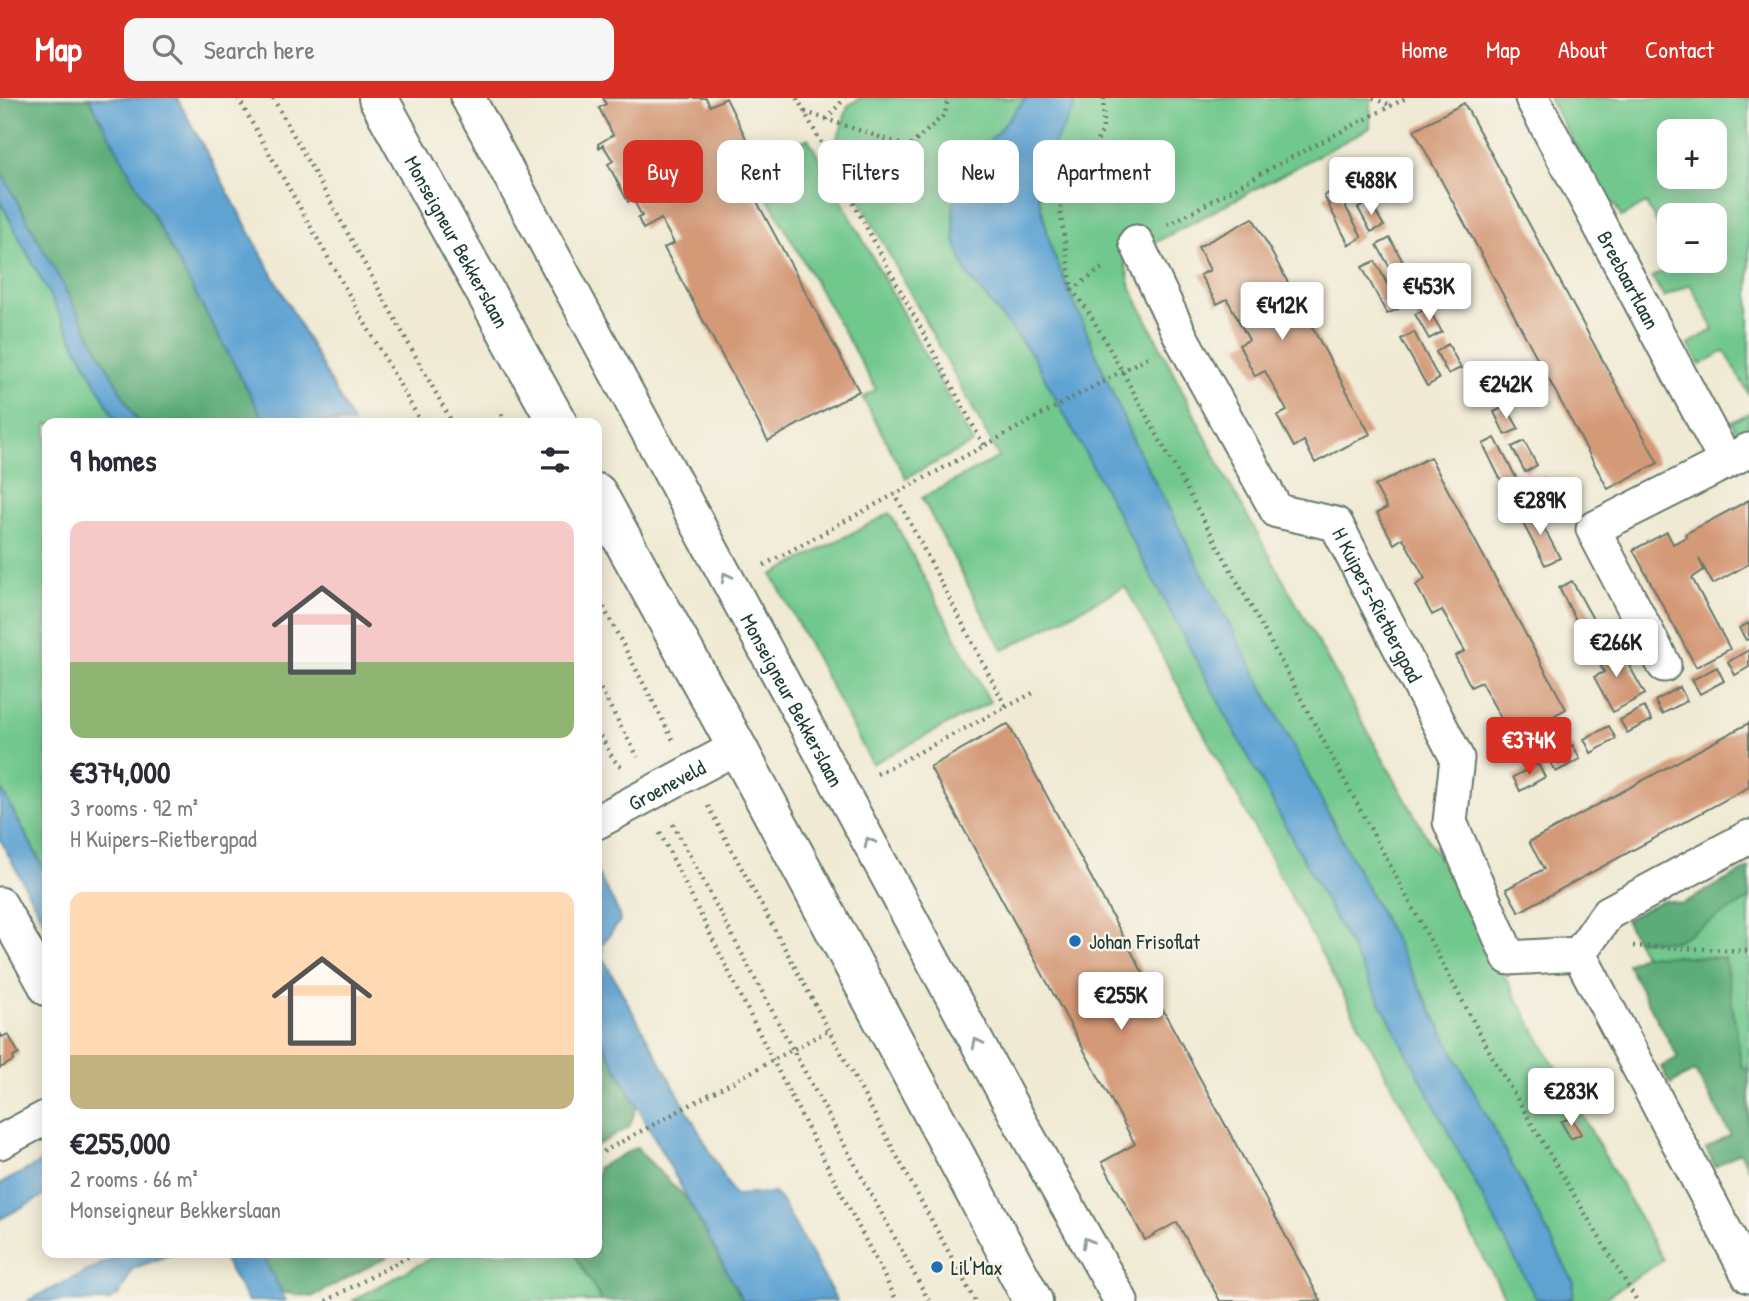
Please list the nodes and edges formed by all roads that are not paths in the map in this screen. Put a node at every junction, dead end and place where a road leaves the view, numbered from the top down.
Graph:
1 (378, 98) edge
2 (468, 98) edge
3 (1532, 98) edge
4 (1136, 242) road end
5 (555, 418) edge
6 (1737, 456) edge
7 (602, 502) edge
8 (1664, 665) dead end
9 (737, 747) junction
10 (602, 819) edge
11 (1749, 837) edge
12 (0, 904) edge
13 (1579, 954) junction
14 (42, 980) edge
15 (42, 1120) edge
16 (0, 1142) edge
17 (1749, 1276) edge
18 (1033, 1301) edge
19 (1121, 1301) edge

1 - 5 street, Monseigneur Bekkerslaan
19 -> 2 street, Monseigneur Bekkerslaan
3 - 6 street, Breebaartlaan
4 - 13 street, H Kuipers-Rietbergpad
6 - 8 street, Breebaartlaan
7 - 9 street
9 - 10 street, Groeneveld
9 - 18 street
11 - 13 street
12 - 14 street
13 - 17 street
15 - 16 street

